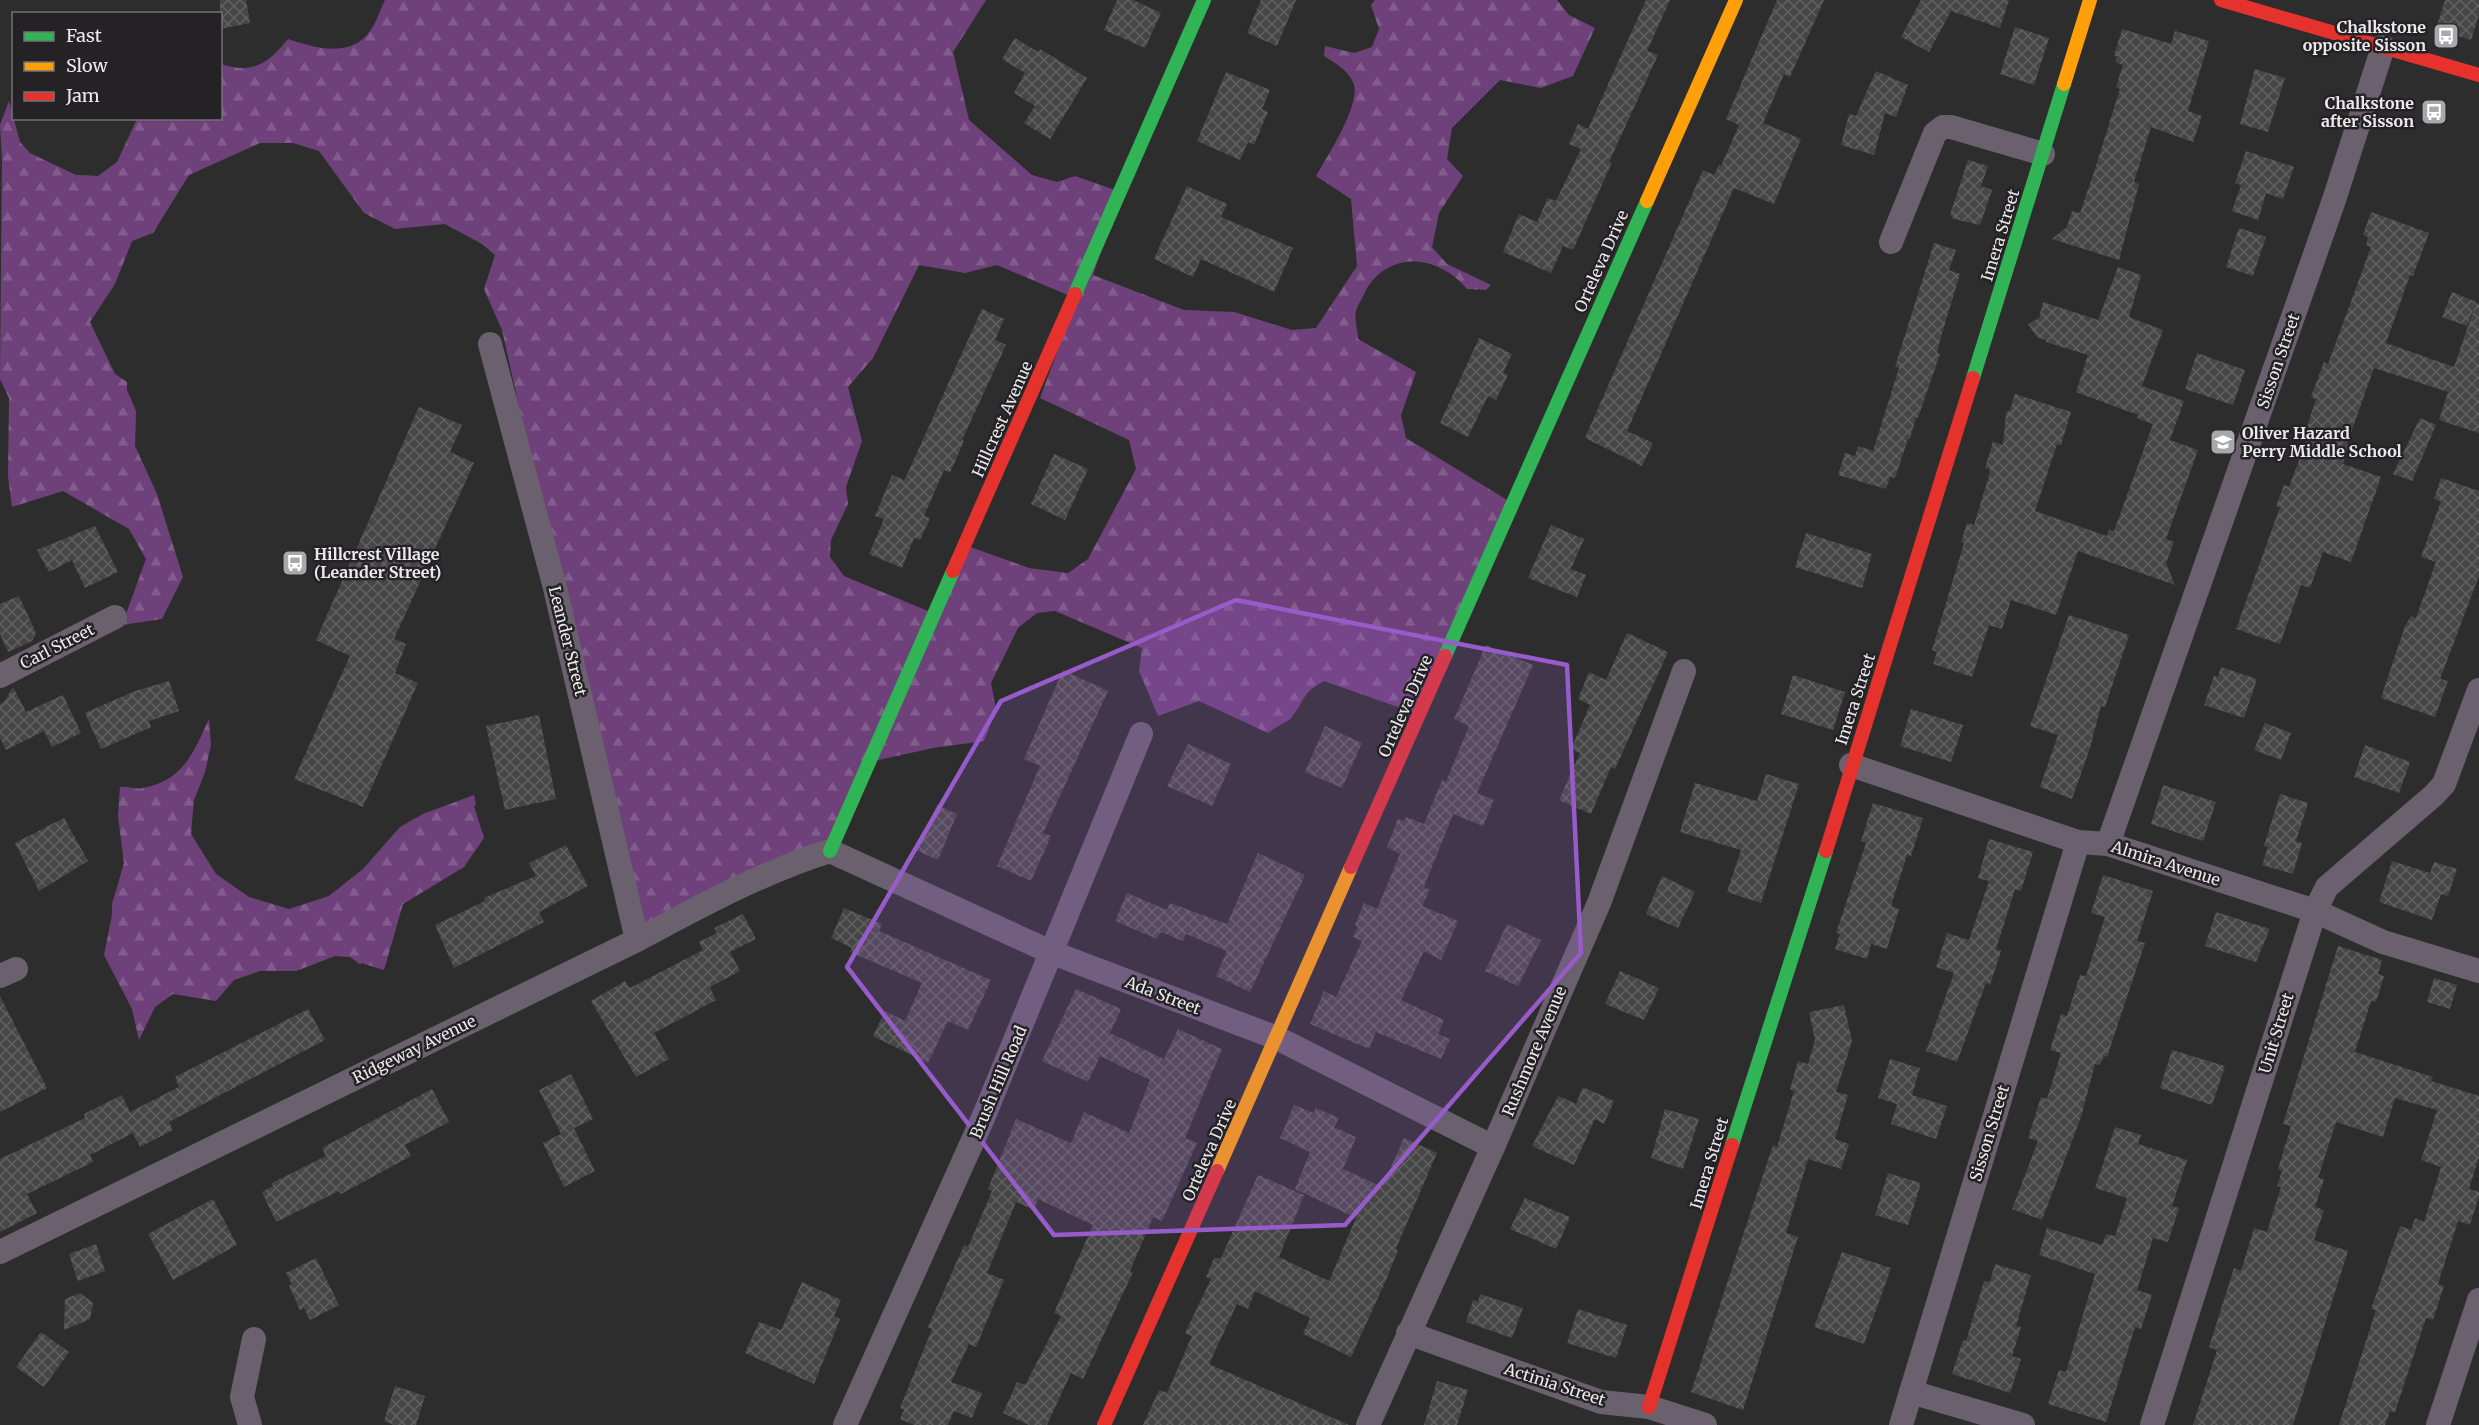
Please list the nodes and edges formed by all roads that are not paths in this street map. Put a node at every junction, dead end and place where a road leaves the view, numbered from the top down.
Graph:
1 (1204, 0) edge
2 (1736, 0) edge
3 (2090, 0) edge
4 (2221, 0) edge
5 (2383, 47) junction
6 (2479, 75) edge
7 (2043, 154) junction
8 (1892, 242) dead end
9 (490, 344) dead end
10 (115, 616) dead end
11 (1684, 671) dead end
12 (0, 676) edge
13 (2479, 690) edge
14 (1141, 734) dead end
15 (1851, 765) junction
16 (2078, 842) junction
17 (2108, 844) junction
18 (830, 852) junction
19 (2314, 911) junction
20 (637, 940) junction
21 (1053, 953) junction
22 (2479, 971) edge
23 (1277, 1038) junction
24 (1493, 1147) junction
25 (0, 1252) edge
26 (2479, 1300) edge
27 (1408, 1333) junction
28 (254, 1339) dead end
29 (1911, 1392) junction
30 (1649, 1407) junction
31 (250, 1425) edge
32 (845, 1425) edge
33 (1104, 1425) edge
34 (1368, 1425) edge
35 (1705, 1425) edge
36 (1901, 1425) edge
37 (2024, 1425) edge
38 (2152, 1425) edge
39 (2438, 1425) edge

1 - 18 street, Hillcrest Avenue
2 - 23 street, Orteleva Drive
3 - 7 street, Imera Street
4 - 5 street
5 - 6 street
5 - 17 street, Sisson Street
7 - 8 street
7 - 15 street, Imera Street
9 - 20 street, Leander Street
10 - 12 street, Carl Street
11 - 24 street, Rushmore Avenue
13 - 19 street, Unit Street
14 - 21 street, Brush Hill Road
15 - 16 street, Almira Avenue
15 - 30 street, Imera Street
16 - 17 street, Almira Avenue
16 - 29 street, Sisson Street
17 - 19 street, Almira Avenue
18 - 20 street, Ridgeway Avenue
18 - 21 street, Ada Street
19 - 22 street, Almira Avenue
19 - 38 street, Unit Street
20 - 25 street, Ridgeway Avenue
21 - 23 street, Ada Street
21 - 32 street, Brush Hill Road
23 - 24 street, Ada Street
23 - 33 street, Orteleva Drive
24 - 27 street, Rushmore Avenue
26 - 39 street
27 - 30 street, Actinia Street
27 - 34 street, Rushmore Avenue
28 - 31 street
29 - 36 street, Sisson Street
29 - 37 street
30 - 35 street, Actinia Street

